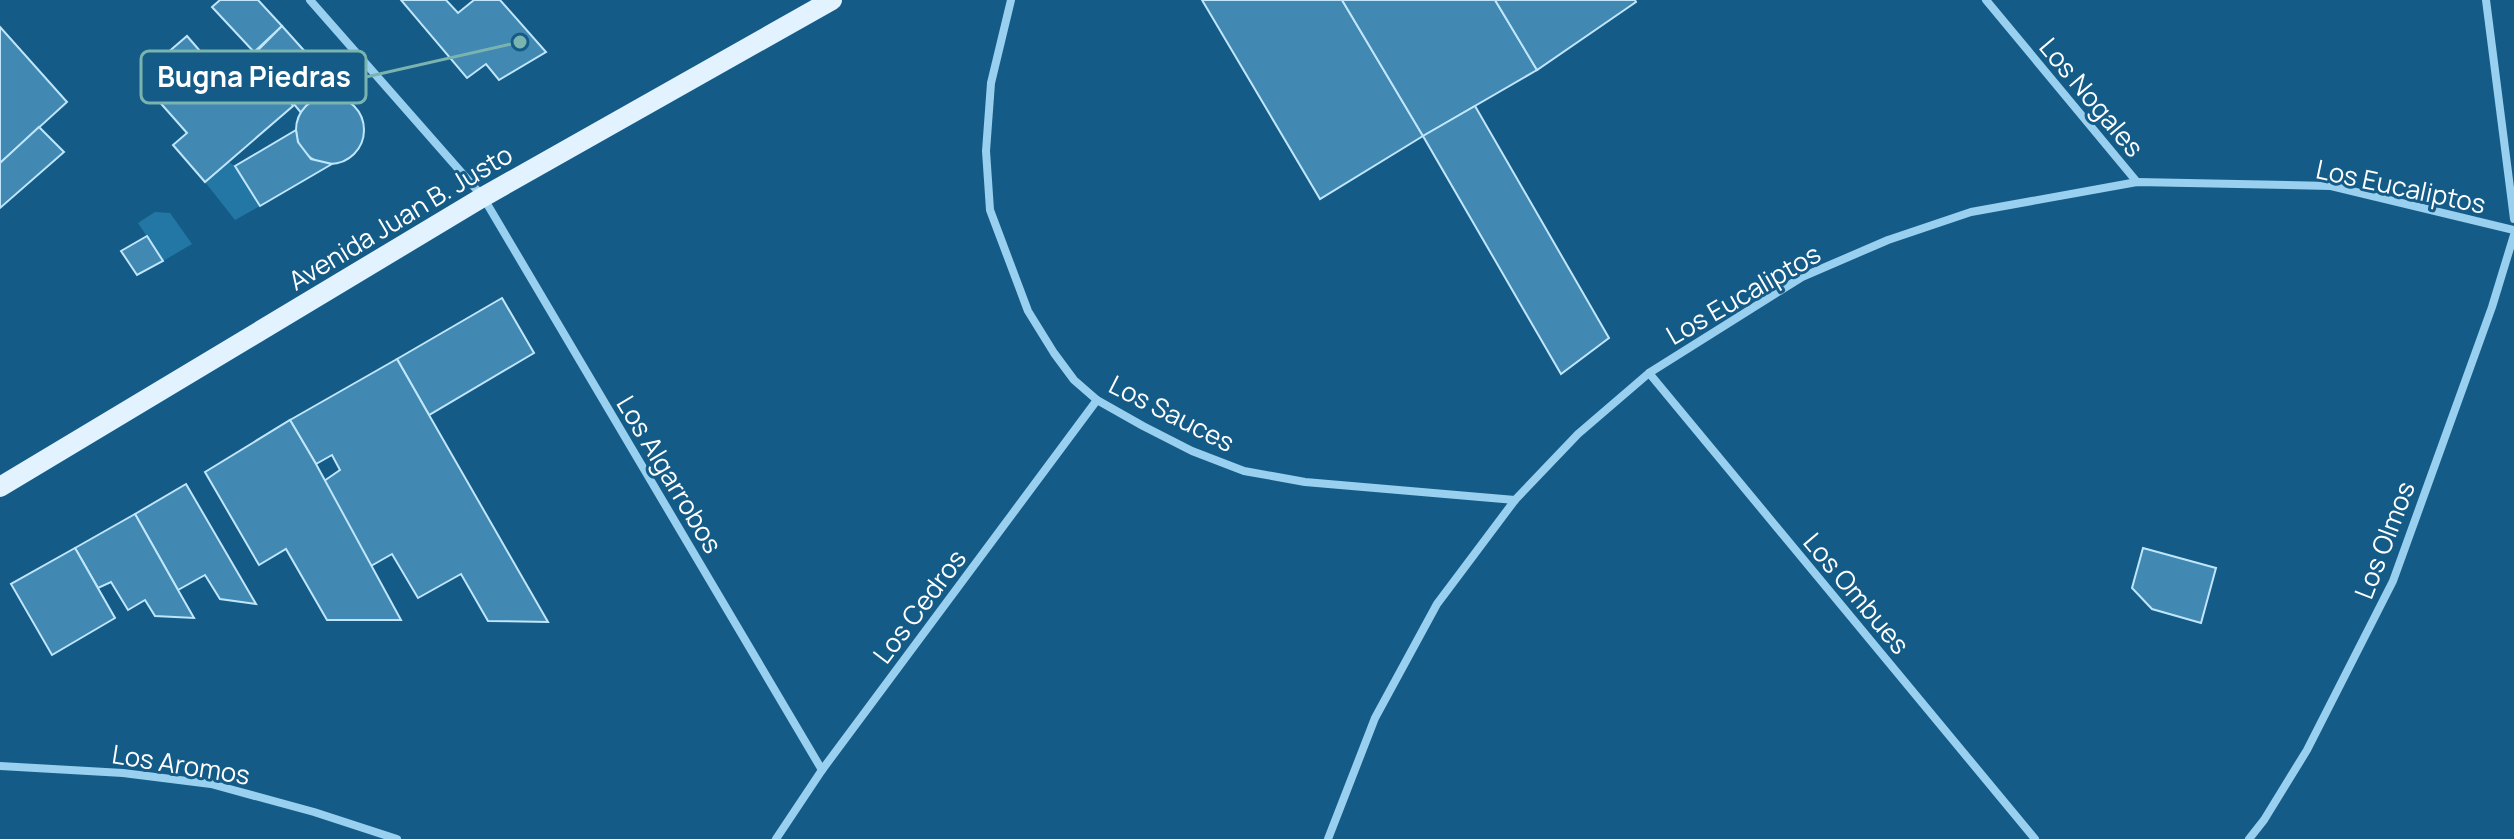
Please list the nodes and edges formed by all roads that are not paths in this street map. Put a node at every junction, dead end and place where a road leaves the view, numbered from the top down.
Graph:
1 (310, 0) edge
2 (832, 0) edge
3 (1011, 0) edge
4 (1986, 0) edge
5 (2486, 0) edge
6 (2137, 182) junction
7 (483, 197) junction
8 (2514, 219) edge
9 (2514, 233) edge
10 (1649, 373) junction
11 (1097, 400) junction
12 (0, 487) edge
13 (1515, 500) junction
14 (0, 766) edge
15 (822, 770) junction
16 (397, 839) edge
17 (776, 839) edge
18 (1328, 839) edge
19 (2035, 839) edge
20 (2249, 839) edge

1 - 7 street, Los Algarrobos
2 - 7 main road, Avenida Juan B. Justo
3 - 11 street, Los Sauces
4 - 6 street, Los Nogales
5 - 8 street
6 - 9 street, Los Eucaliptos
6 - 10 street, Los Eucaliptos
7 - 12 main road, Avenida Juan B. Justo
7 - 15 street, Los Algarrobos
9 - 20 street, Los Olmos
10 - 13 street, Los Eucaliptos
10 - 19 street, Los Ombues
11 - 13 street, Los Sauces
11 - 15 street, Los Cedros
13 - 18 street, Los Eucaliptos
14 - 16 street, Los Aromos
15 - 17 street, Los Cedros

